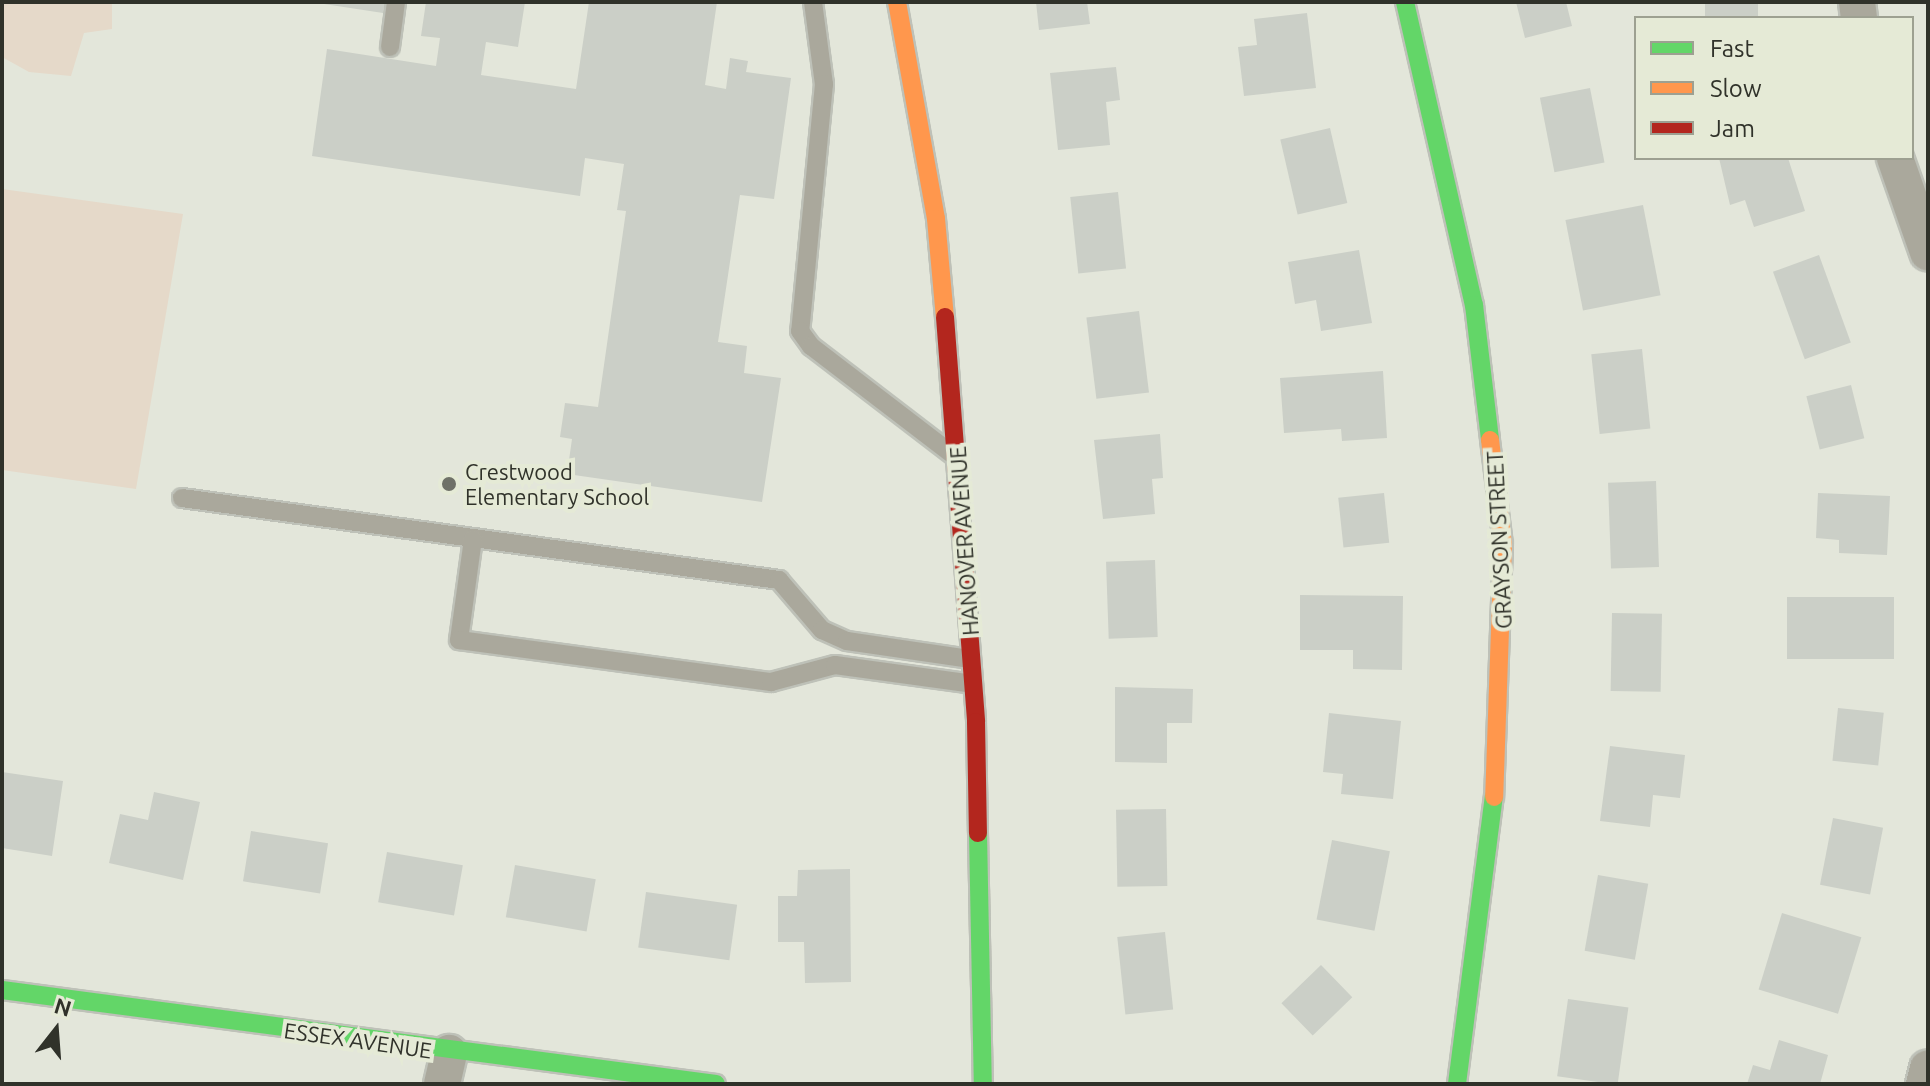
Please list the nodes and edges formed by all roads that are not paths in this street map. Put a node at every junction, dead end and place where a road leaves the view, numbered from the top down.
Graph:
1 (396, 2) edge
2 (813, 2) edge
3 (897, 2) edge
4 (1405, 2) edge
5 (390, 47) dead end
6 (1896, 160) edge
7 (1928, 252) edge
8 (959, 459) junction
9 (182, 498) dead end
10 (473, 539) junction
11 (973, 659) junction
12 (974, 684) junction
13 (2, 990) edge
14 (445, 1068) edge
15 (1928, 1068) edge
16 (716, 1084) edge
17 (983, 1084) edge
18 (1457, 1084) edge
19 (1924, 1084) edge

1 - 5 lane
2 - 8 lane
3 - 8 street, HANOVER AVENUE
4 - 18 street, GRAYSON STREET
6 - 7 street
8 - 11 street, HANOVER AVENUE
9 - 10 lane
10 - 11 lane
10 - 12 lane
11 - 12 street, HANOVER AVENUE
12 - 17 street, HANOVER AVENUE
13 - 14 street, ESSEX AVENUE
14 - 16 street, ESSEX AVENUE
15 - 19 street

